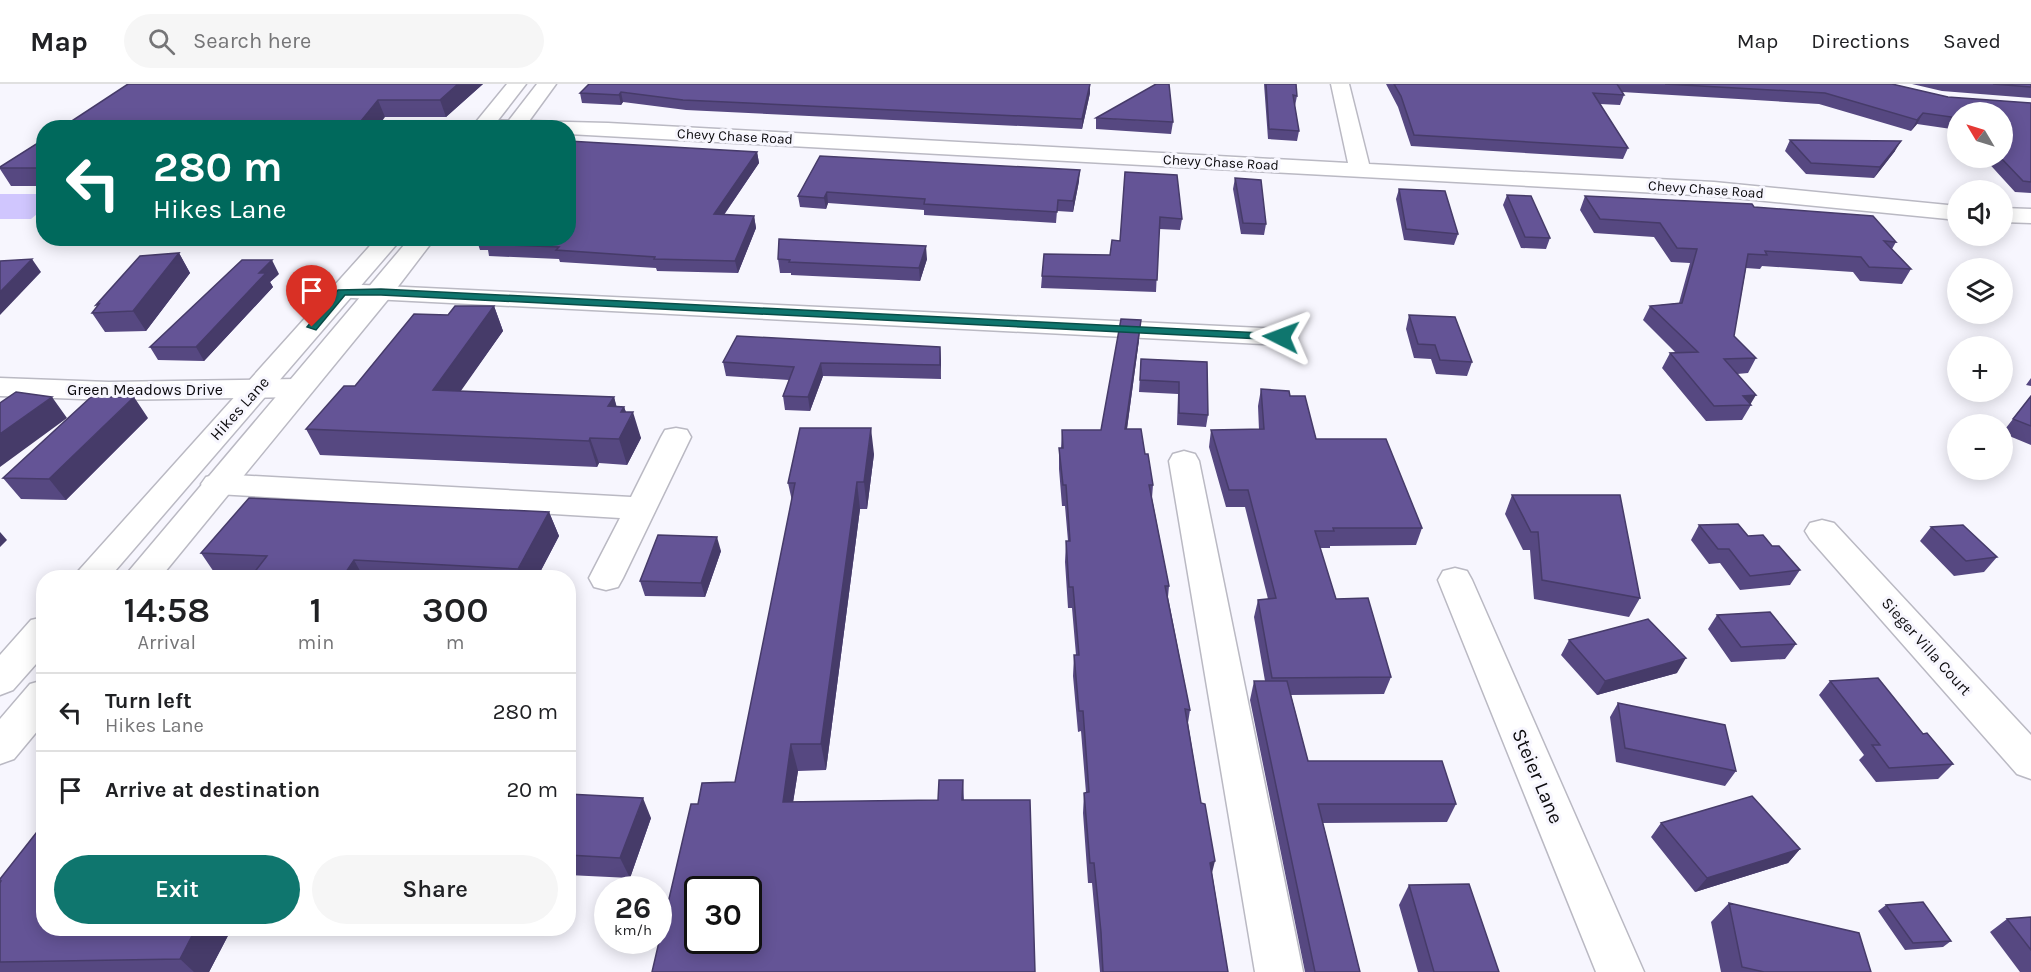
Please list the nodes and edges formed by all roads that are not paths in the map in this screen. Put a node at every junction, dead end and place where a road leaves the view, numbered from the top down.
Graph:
1 (517, 84) edge
2 (547, 84) edge
3 (1340, 84) edge
4 (488, 120) edge
5 (518, 120) edge
6 (576, 129) edge
7 (1360, 170) junction
8 (1947, 212) edge
9 (2013, 215) edge
10 (2031, 216) edge
11 (383, 246) edge
12 (417, 246) edge
13 (342, 292) junction
14 (381, 292) junction
15 (1281, 337) dead end
16 (0, 376) edge
17 (0, 387) edge
18 (29, 388) junction
19 (297, 388) junction
20 (256, 389) junction
21 (676, 437) dead end
22 (1184, 461) dead end
23 (217, 484) junction
24 (641, 508) junction
25 (1822, 531) dead end
26 (96, 570) edge
27 (147, 570) edge
28 (606, 578) dead end
29 (1455, 580) dead end
30 (36, 639) edge
31 (0, 680) edge
32 (36, 704) edge
33 (0, 747) edge
34 (2031, 762) edge
35 (1279, 972) edge
36 (1620, 972) edge

1 - 4 street
2 - 5 street
3 - 7 street
6 - 7 street, Chevy Chase Road
7 - 8 street, Chevy Chase Road
9 - 10 street
11 - 13 street, Hikes Lane
12 - 14 street, Hikes Lane
13 - 14 street
13 - 20 street, Hikes Lane
14 - 15 street
14 - 19 street, Hikes Lane
16 - 18 street, Green Meadows Drive
17 - 18 street, Green Meadows Drive
18 - 20 street, Green Meadows Drive
19 - 20 street, Green Meadows Drive
19 - 23 street, Hikes Lane
20 - 26 street, Hikes Lane
21 - 24 street
22 - 35 street
23 - 24 street
23 - 27 street, Hikes Lane
24 - 28 street
25 - 34 street, Sieger Villa Court
29 - 36 street, Steier Lane
30 - 31 street
32 - 33 street

